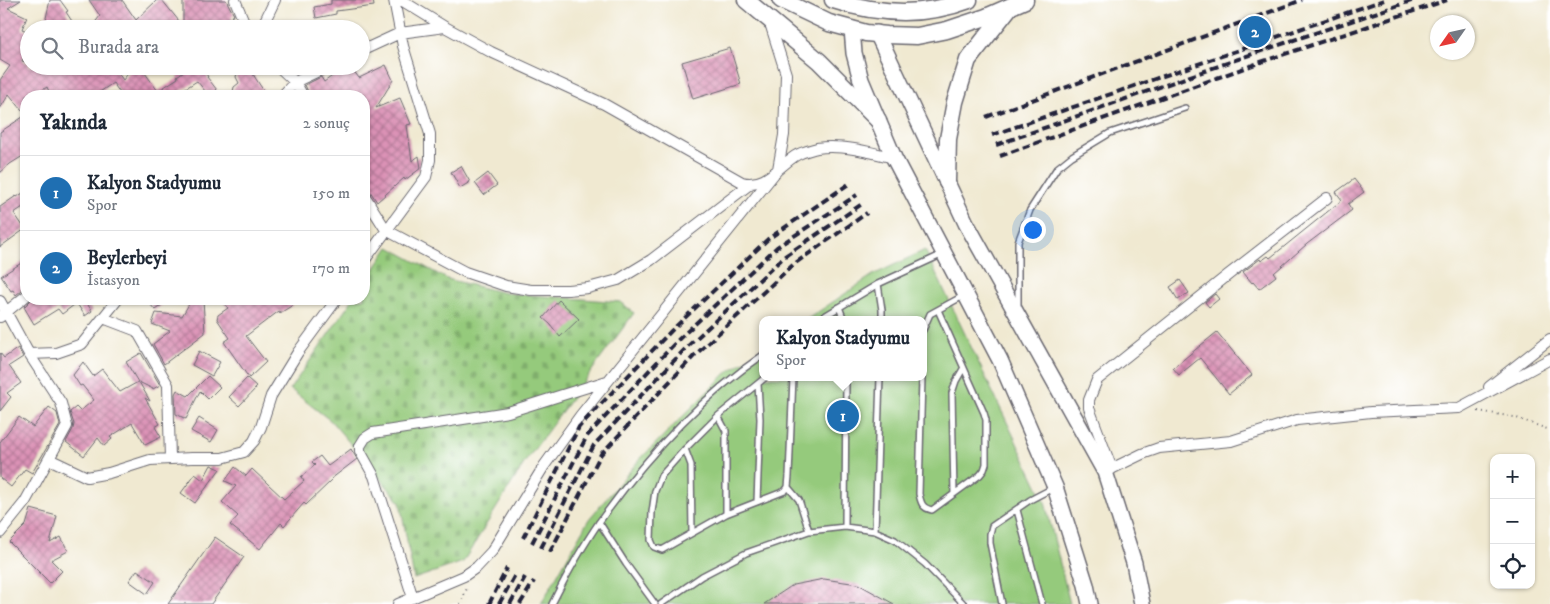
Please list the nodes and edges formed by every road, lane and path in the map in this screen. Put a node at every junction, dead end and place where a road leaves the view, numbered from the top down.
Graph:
1 (235, 0) edge
2 (275, 0) edge
3 (394, 0) edge
4 (401, 0) edge
5 (746, 0) edge
6 (781, 0) edge
7 (833, 0) edge
8 (969, 0) edge
9 (1018, 3) edge
10 (857, 6) junction
11 (874, 10) junction
12 (768, 16) junction
13 (243, 20) edge
14 (265, 20) edge
15 (445, 26) junction
16 (852, 29) junction
17 (400, 33) junction
18 (877, 33) junction
19 (370, 47) edge
20 (288, 75) edge
21 (310, 75) edge
22 (295, 82) junction
23 (288, 90) edge
24 (300, 90) edge
25 (1185, 108) dead end
26 (878, 120) junction
27 (894, 158) junction
28 (778, 169) junction
29 (947, 182) junction
30 (750, 184) junction
31 (1327, 198) dead end
32 (370, 205) edge
33 (386, 230) junction
34 (370, 253) edge
35 (944, 253) junction
36 (878, 284) junction
37 (966, 295) junction
38 (0, 301) edge
39 (20, 301) edge
40 (113, 305) edge
41 (332, 305) edge
42 (839, 307) junction
43 (938, 310) junction
44 (1018, 314) junction
45 (3, 315) edge
46 (824, 316) edge
47 (842, 316) edge
48 (882, 316) edge
49 (103, 318) junction
50 (927, 321) edge
51 (1550, 339) edge
52 (28, 354) junction
53 (759, 358) edge
54 (1550, 359) edge
55 (963, 369) junction
56 (608, 380) junction
57 (761, 381) edge
58 (793, 381) edge
59 (846, 381) edge
60 (880, 381) edge
61 (922, 381) edge
62 (758, 384) junction
63 (1464, 405) junction
64 (718, 416) junction
65 (1550, 430) edge
66 (685, 449) junction
67 (49, 459) junction
68 (170, 459) junction
69 (1109, 470) junction
70 (788, 487) junction
71 (1055, 487) junction
72 (954, 494) junction
73 (757, 502) junction
74 (1017, 510) junction
75 (726, 514) junction
76 (599, 522) junction
77 (845, 527) junction
78 (809, 531) junction
79 (874, 531) junction
80 (692, 532) junction
81 (0, 533) edge
82 (413, 598) junction
83 (1087, 603) edge
84 (398, 604) edge
85 (552, 604) edge
86 (655, 604) edge
87 (661, 604) edge
88 (964, 604) edge
89 (1002, 604) edge
90 (1042, 604) edge
91 (1142, 604) edge

1 - 13 street
2 - 14 street
3 - 17 street
4 - 15 street
5 - 12 main road
6 - 16 main road
7 - 10 main road
8 - 11 main road
9 - 18 main road
9 - 29 main road
10 - 11 main road
10 - 16 main road
11 - 18 main road
12 - 26 main road
12 - 28 street
15 - 17 street
15 - 30 street
16 - 18 main road
16 - 26 street
17 - 19 street
17 - 33 street
18 - 29 street
20 - 22 street
21 - 22 street
22 - 23 street
22 - 24 street
25 - 44 lane
26 - 27 street
27 - 28 street
27 - 35 street
28 - 30 street
28 - 56 street
29 - 44 street
30 - 33 street
31 - 69 street
32 - 33 street
33 - 34 street
35 - 36 lane
35 - 37 street
36 - 42 lane
36 - 48 lane
37 - 43 lane
37 - 71 street
38 - 45 street
39 - 45 street
40 - 49 street
41 - 68 street
42 - 46 lane
42 - 47 lane
43 - 50 lane
43 - 55 lane
44 - 69 street
45 - 52 street
49 - 52 street
49 - 68 street
51 - 63 street
52 - 67 street
53 - 76 lane
54 - 63 street
55 - 72 lane
55 - 72 lane
56 - 82 street
56 - 82 street
57 - 62 lane
58 - 70 lane
59 - 77 lane
60 - 79 lane
61 - 72 lane
62 - 64 lane
62 - 73 lane
63 - 65 path
63 - 69 street
64 - 66 lane
64 - 75 lane
66 - 80 lane
66 - 80 lane
67 - 68 street
67 - 81 street
69 - 91 street
70 - 73 lane
70 - 78 lane
71 - 74 lane
71 - 83 street
73 - 75 lane
74 - 89 lane
74 - 90 lane
75 - 80 lane
76 - 85 lane
76 - 86 lane
77 - 78 lane
77 - 79 lane
78 - 87 lane
79 - 88 lane
82 - 84 street

